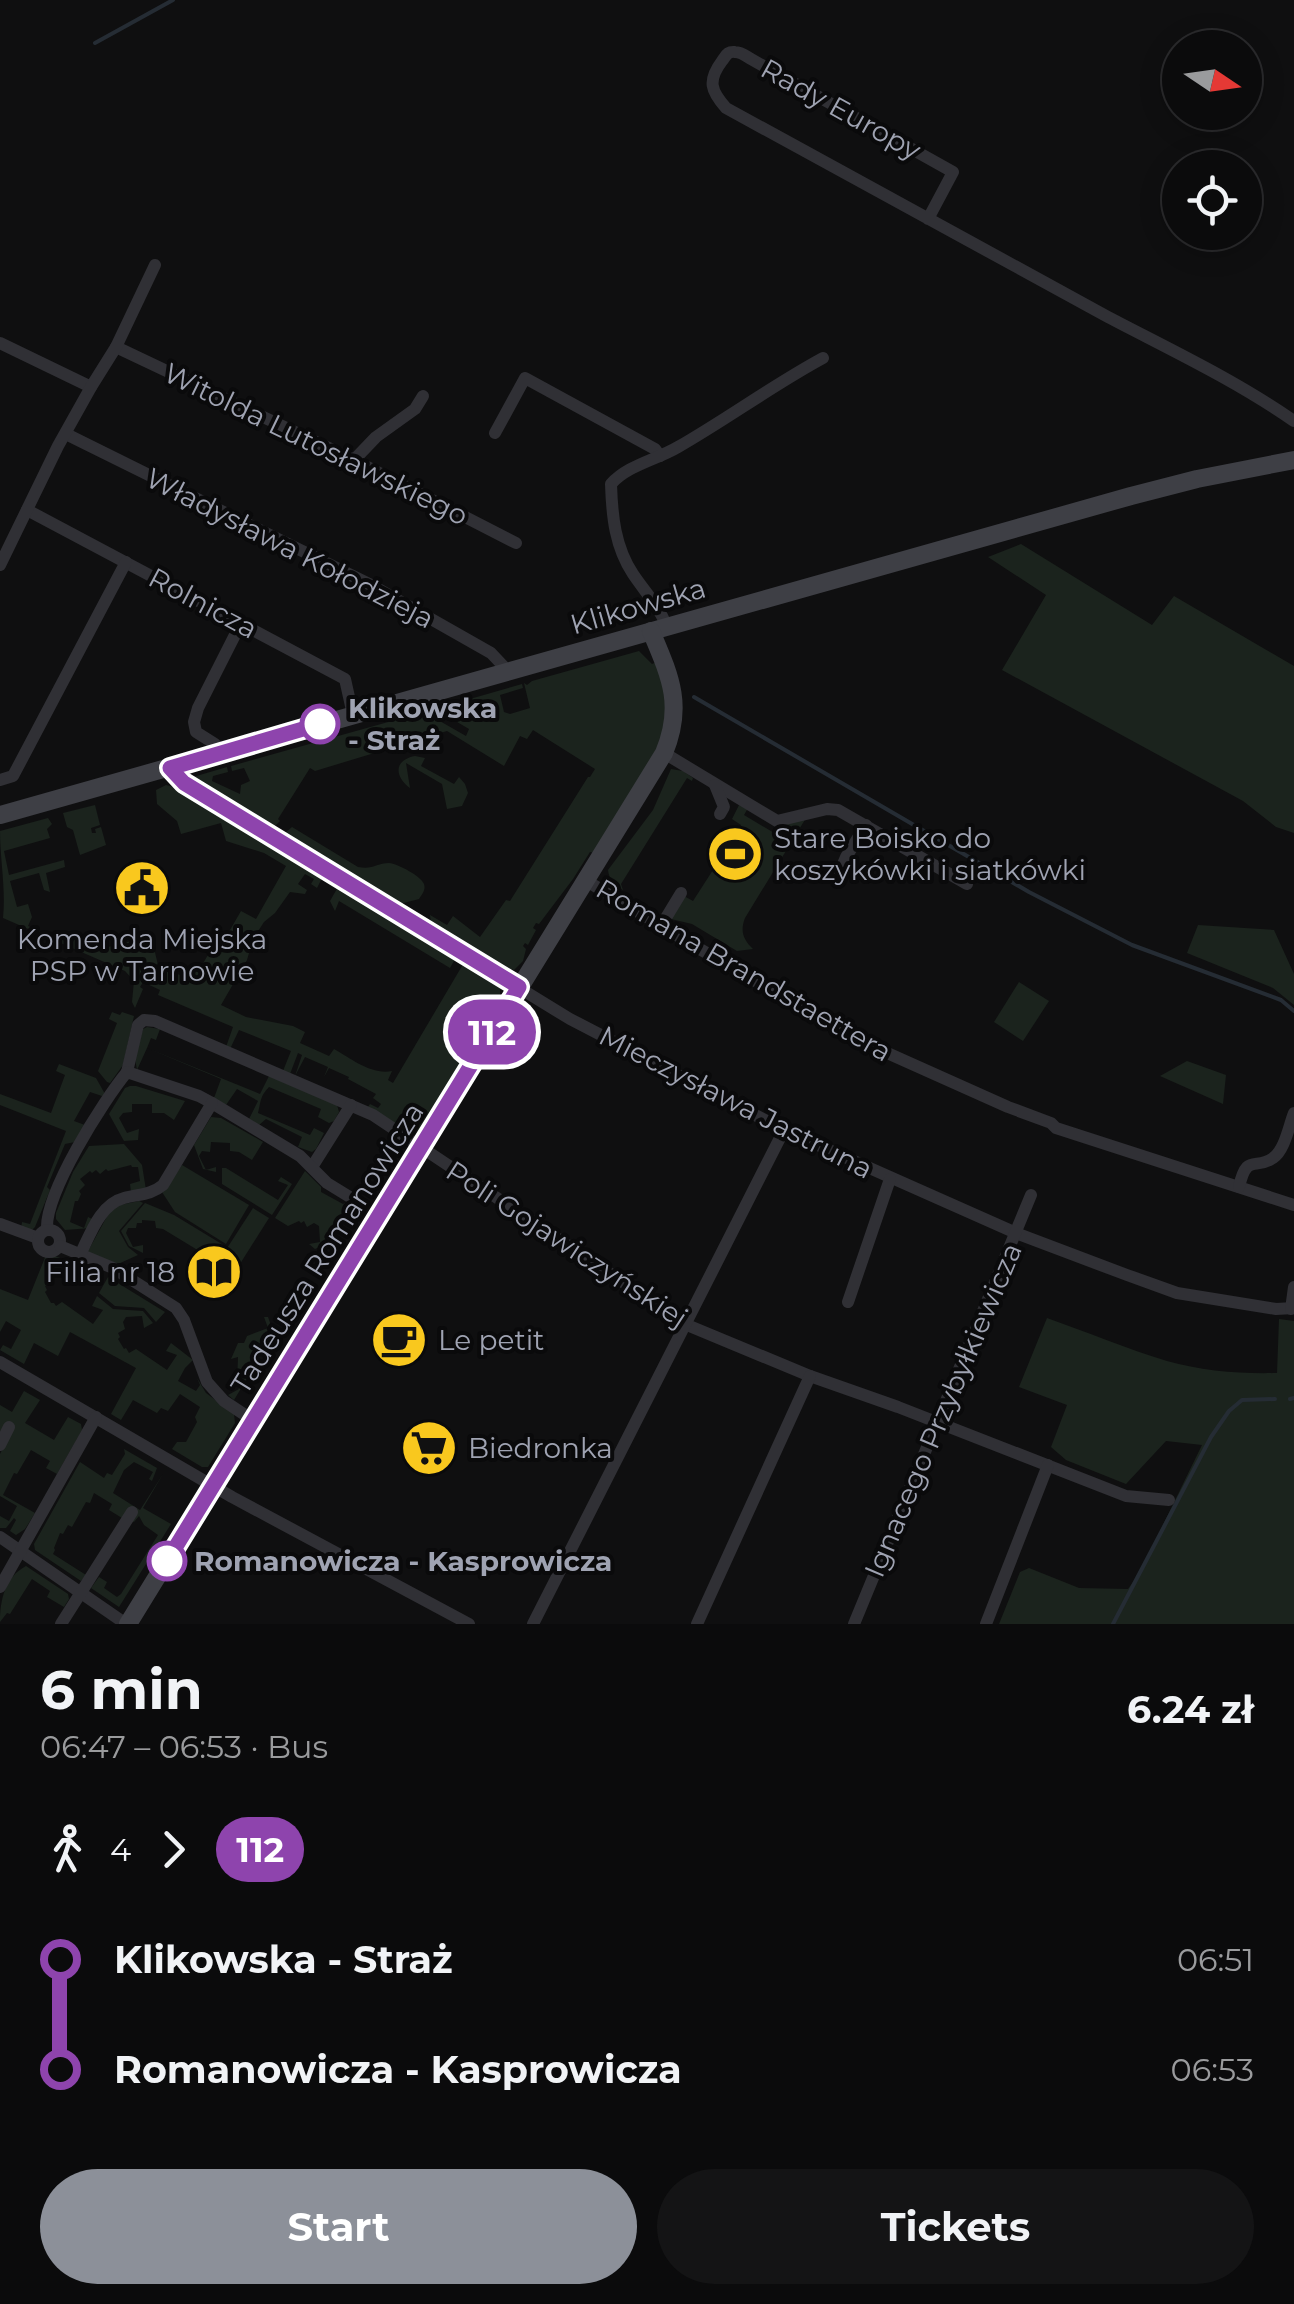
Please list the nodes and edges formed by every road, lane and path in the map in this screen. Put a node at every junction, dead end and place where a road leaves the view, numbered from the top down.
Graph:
1 (928, 219) junction
2 (155, 265) dead end
3 (0, 343) edge
4 (116, 347) junction
5 (823, 358) dead end
6 (90, 386) junction
7 (422, 396) dead end
8 (1294, 422) edge
9 (495, 433) dead end
10 (66, 434) junction
11 (660, 456) junction
12 (354, 460) junction
13 (1294, 460) edge
14 (27, 510) junction
15 (516, 544) dead end
16 (126, 562) junction
17 (0, 565) edge
18 (242, 623) junction
19 (659, 629) junction
20 (508, 671) junction
21 (353, 715) junction
22 (222, 752) junction
23 (664, 753) junction
24 (170, 768) junction
25 (0, 780) edge
26 (714, 783) junction
27 (734, 796) junction
28 (0, 814) edge
29 (866, 826) junction
30 (840, 871) dead end
31 (585, 880) junction
32 (966, 884) dead end
33 (678, 891) dead end
34 (658, 924) junction
35 (519, 987) junction
36 (127, 1072) junction
37 (212, 1103) junction
38 (351, 1106) junction
39 (1294, 1112) edge
40 (784, 1130) junction
41 (421, 1148) junction
42 (312, 1168) junction
43 (890, 1179) junction
44 (1239, 1187) junction
45 (1031, 1195) dead end
46 (353, 1199) dead end
47 (1294, 1204) edge
48 (0, 1224) edge
49 (43, 1234) junction
50 (1016, 1234) junction
51 (80, 1255) junction
52 (1294, 1288) edge
53 (848, 1302) dead end
54 (1293, 1308) edge
55 (687, 1326) junction
56 (0, 1362) edge
57 (810, 1376) junction
58 (96, 1417) junction
59 (254, 1420) junction
60 (936, 1423) junction
61 (9, 1427) dead end
62 (0, 1445) edge
63 (1048, 1465) junction
64 (213, 1486) junction
65 (1169, 1500) dead end
66 (132, 1512) dead end
67 (0, 1538) edge
68 (20, 1551) junction
69 (0, 1586) edge
70 (80, 1592) junction
71 (61, 1624) edge
72 (127, 1624) edge
73 (468, 1624) edge
74 (533, 1624) edge
75 (696, 1624) edge
76 (854, 1624) edge
77 (986, 1624) edge

1 - 1 street, Rady Europy
1 - 8 street, Rady Europy
2 - 4 street
3 - 6 street
4 - 6 street
4 - 12 street, Witolda Lutosławskiego
5 - 11 street
6 - 10 street
7 - 12 street
9 - 11 street
10 - 14 street
10 - 20 street, Władysława Kołodzieja
11 - 19 street
12 - 15 street, Witolda Lutosławskiego
13 - 19 street, Klikowska
14 - 16 street, Rolnicza
14 - 17 street
16 - 18 street, Rolnicza
16 - 25 street
18 - 21 street, Rolnicza
18 - 22 street
19 - 20 street, Klikowska
19 - 23 street, Tadeusza Romanowicza
20 - 21 street, Klikowska
21 - 22 street, Klikowska
22 - 24 street, Klikowska
23 - 26 street
23 - 31 street, Tadeusza Romanowicza
24 - 28 street, Klikowska
24 - 35 street, Mieczysława Jastruna
26 - 27 street
26 - 27 street
27 - 29 street
29 - 30 street
29 - 32 street
31 - 34 street, Romana Brandstaettera
31 - 35 street, Tadeusza Romanowicza
33 - 34 street
34 - 44 street, Romana Brandstaettera
35 - 40 street, Mieczysława Jastruna
35 - 41 street, Tadeusza Romanowicza
36 - 37 street
36 - 38 street, Poli Gojawiczyńskiej
36 - 49 street
37 - 42 street
37 - 51 street
38 - 41 street, Poli Gojawiczyńskiej
38 - 42 street
39 - 44 street
40 - 43 street, Mieczysława Jastruna
40 - 55 street
41 - 55 street, Poli Gojawiczyńskiej
41 - 59 street, Tadeusza Romanowicza
42 - 46 street
43 - 50 street, Mieczysława Jastruna
43 - 53 street
44 - 47 street, Romana Brandstaettera
45 - 50 street, Ignacego Przybyłkiewicza
48 - 49 street
49 - 51 street
50 - 54 street, Mieczysława Jastruna
50 - 60 street, Ignacego Przybyłkiewicza
51 - 59 street
52 - 54 street
55 - 57 street, Poli Gojawiczyńskiej
55 - 74 street
56 - 58 street
57 - 60 street, Poli Gojawiczyńskiej
57 - 75 street
58 - 64 street
58 - 68 street
59 - 64 street, Tadeusza Romanowicza
60 - 63 street, Poli Gojawiczyńskiej
60 - 76 street, Ignacego Przybyłkiewicza
61 - 62 street
63 - 65 street, Poli Gojawiczyńskiej
63 - 77 street
64 - 72 street, Tadeusza Romanowicza
64 - 73 street
66 - 70 street
67 - 68 street
68 - 69 street
68 - 70 street
70 - 71 street
70 - 72 street

